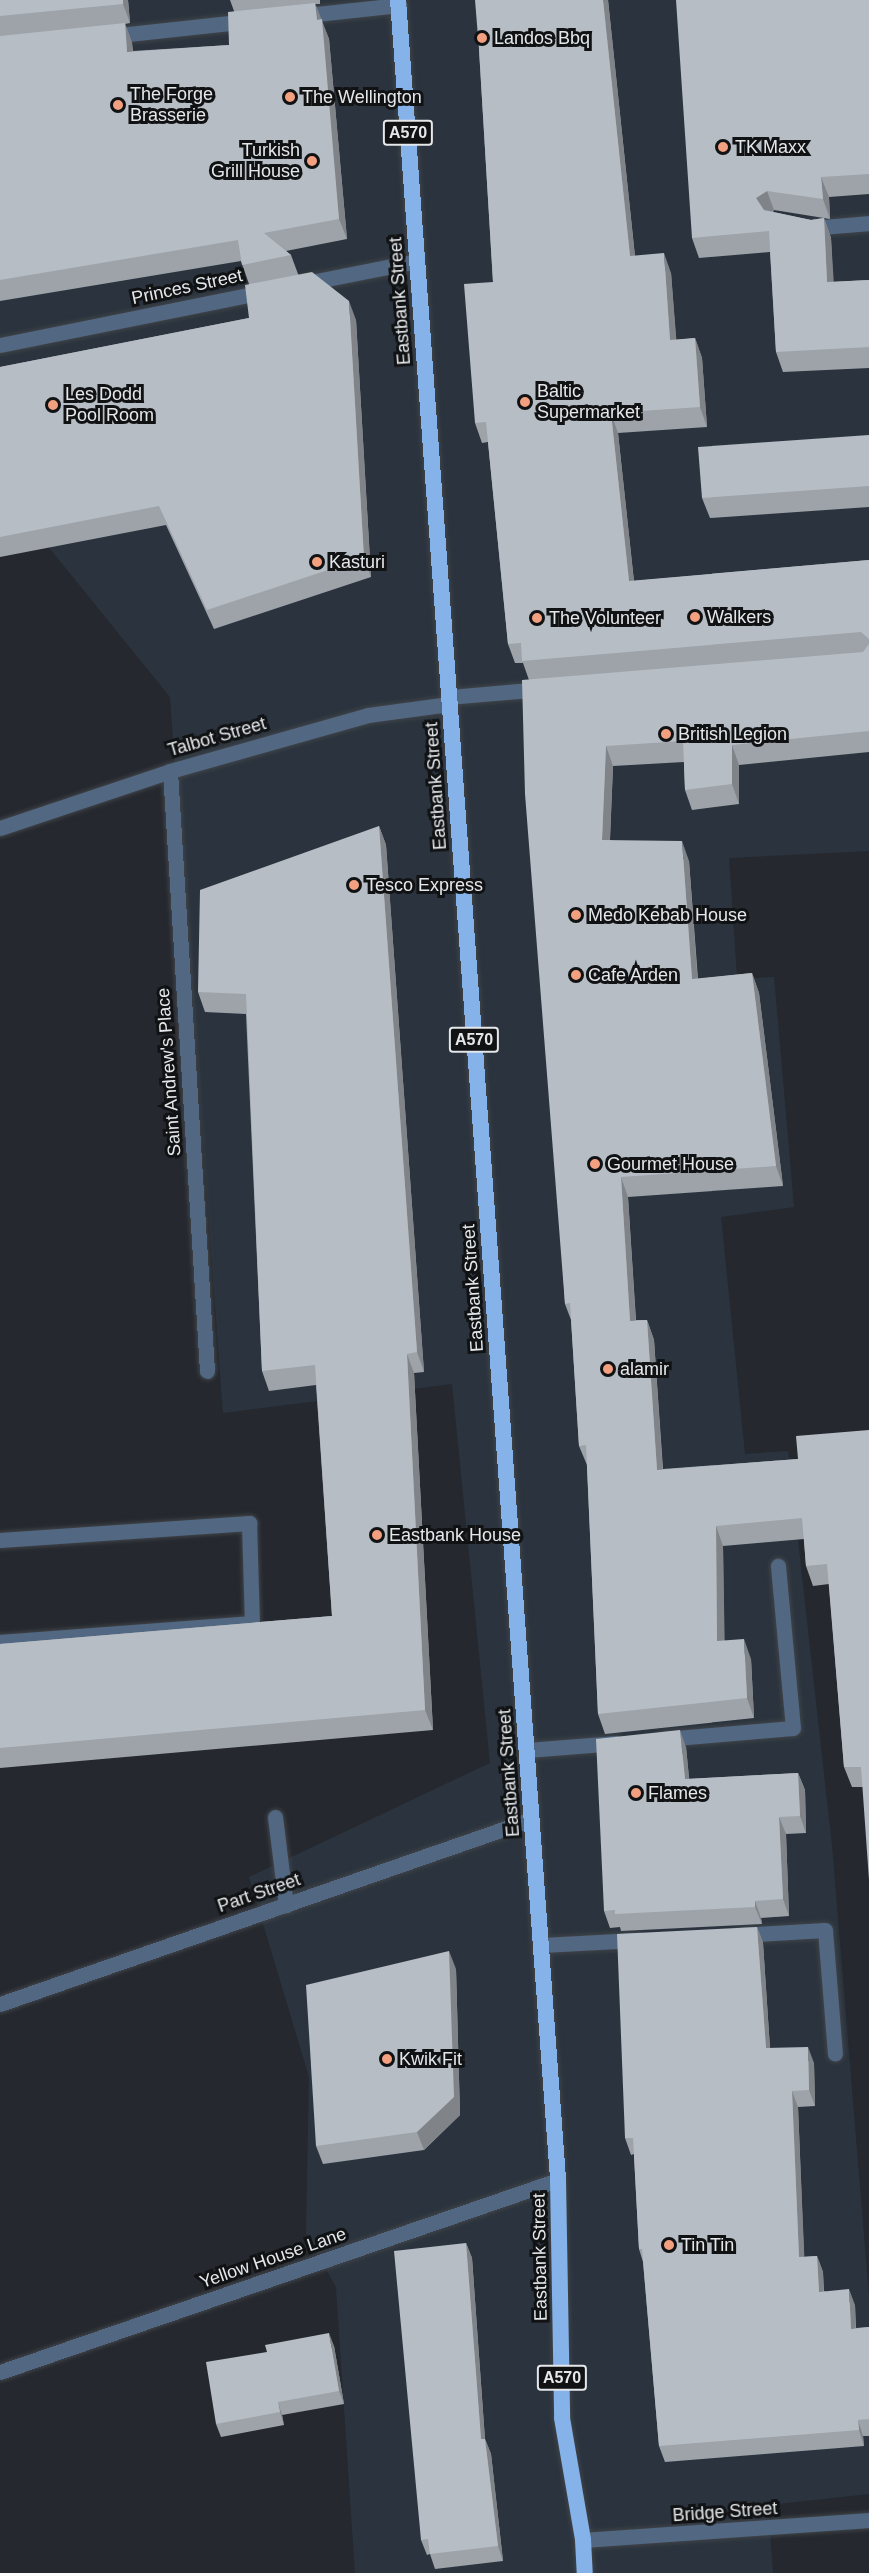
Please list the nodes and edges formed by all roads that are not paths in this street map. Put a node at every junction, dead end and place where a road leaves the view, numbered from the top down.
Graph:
1 (398, 3) edge
2 (94, 37) edge
3 (869, 223) edge
4 (792, 224) edge
5 (417, 261) junction
6 (0, 345) edge
7 (554, 688) edge
8 (449, 700) junction
9 (170, 771) junction
10 (0, 828) edge
11 (207, 1371) dead end
12 (0, 1540) edge
13 (778, 1566) dead end
14 (0, 1642) edge
15 (527, 1750) junction
16 (275, 1817) dead end
17 (532, 1820) junction
18 (286, 1905) junction
19 (718, 1936) edge
20 (659, 1939) edge
21 (541, 1946) junction
22 (0, 2004) edge
23 (835, 2054) dead end
24 (558, 2180) junction
25 (0, 2372) edge
26 (869, 2520) edge
27 (583, 2540) junction
28 (585, 2573) edge

1 - 2 street
1 - 5 highway, Eastbank Street / A570
3 - 4 street
5 - 6 street, Princes Street
5 - 8 highway, Eastbank Street / A570
7 - 8 street, Talbot Street
8 - 9 street, Talbot Street
8 - 15 highway, Eastbank Street / A570
9 - 10 street, Talbot Street
9 - 11 street, Saint Andrew's Place
12 - 14 street
13 - 15 street
15 - 17 highway, Eastbank Street / A570
16 - 18 street
17 - 18 street, Part Street
17 - 21 highway, Eastbank Street / A570
18 - 22 street, Part Street
19 - 23 street
20 - 21 street
21 - 24 highway, Eastbank Street / A570
24 - 25 street, Yellow House Lane
24 - 27 highway, Eastbank Street / A570
26 - 27 street, Bridge Street
27 - 28 highway, Eastbank Street / A570

